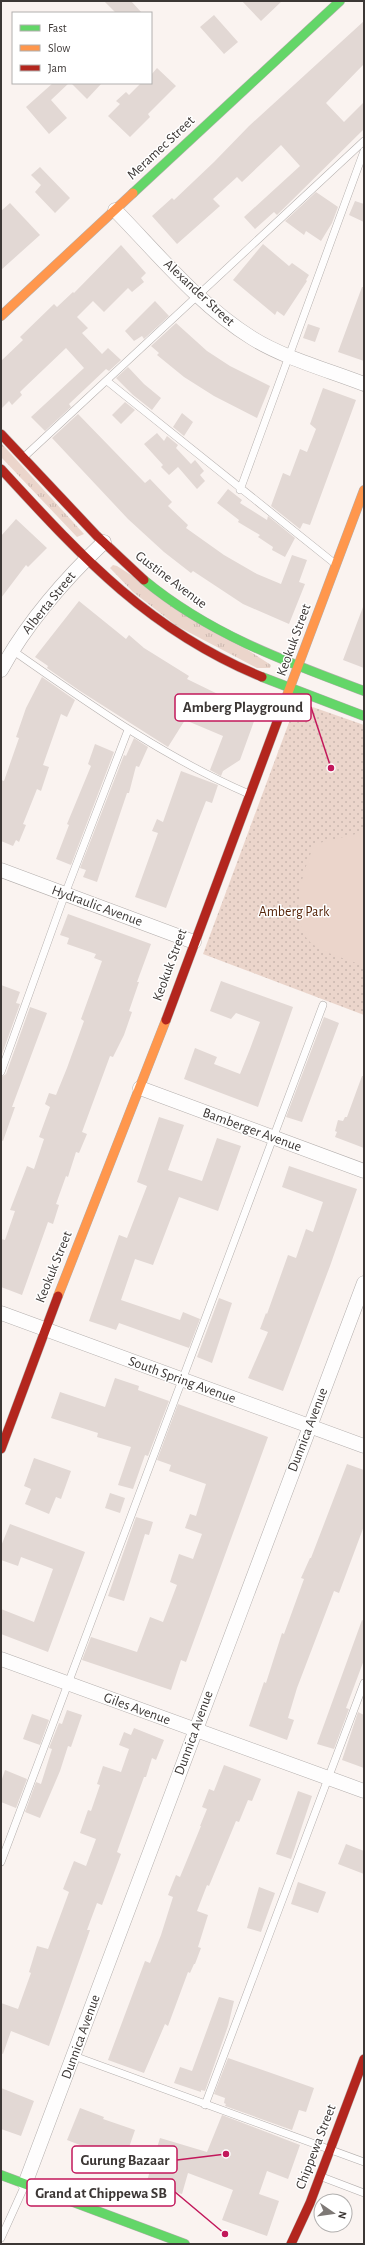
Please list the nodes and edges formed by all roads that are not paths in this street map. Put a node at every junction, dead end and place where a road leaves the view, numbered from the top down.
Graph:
1 (340, 1) edge
2 (364, 141) edge
3 (364, 151) edge
4 (115, 210) junction
5 (197, 294) junction
6 (1, 316) edge
7 (290, 356) junction
8 (107, 381) junction
9 (364, 384) edge
10 (1, 434) edge
11 (24, 457) junction
12 (2, 474) edge
13 (240, 490) junction
14 (364, 490) edge
15 (104, 542) junction
16 (85, 560) junction
17 (336, 565) junction
18 (12, 650) junction
19 (298, 667) junction
20 (1, 670) edge
21 (291, 688) junction
22 (364, 691) edge
23 (364, 716) edge
24 (128, 730) junction
25 (250, 794) junction
26 (1, 870) edge
27 (65, 894) junction
28 (194, 942) junction
29 (322, 1005) dead end
30 (1, 1072) edge
31 (140, 1088) junction
32 (273, 1138) junction
33 (364, 1171) edge
34 (364, 1283) edge
35 (1, 1313) edge
36 (45, 1330) junction
37 (182, 1380) junction
38 (309, 1427) junction
39 (364, 1446) edge
40 (1, 1449) edge
41 (1, 1659) edge
42 (364, 1683) edge
43 (68, 1684) junction
44 (195, 1730) junction
45 (329, 1779) junction
46 (364, 1791) edge
47 (1, 1862) edge
48 (74, 2056) junction
49 (364, 2059) edge
50 (205, 2105) junction
51 (330, 2149) junction
52 (364, 2162) edge
53 (1, 2175) edge
54 (320, 2176) junction
55 (25, 2184) junction
56 (364, 2194) edge
57 (298, 2233) junction
58 (1, 2238) edge
59 (185, 2244) edge
60 (291, 2244) edge
61 (301, 2244) edge

1 - 4 street, Meramec Street
2 - 5 lane
3 - 7 lane
4 - 5 street, Alexander Street
4 - 6 street, Meramec Street
5 - 7 street, Alexander Street
5 - 8 lane
7 - 9 street, Alexander Street
7 - 13 lane
8 - 11 lane
8 - 13 lane
10 - 11 street, Gustine Avenue
11 - 15 street, Gustine Avenue
12 - 16 street
13 - 17 lane
14 - 17 street, Keokuk Street
15 - 16 street, Alberta Street
15 - 19 street, Gustine Avenue
16 - 18 street, Alberta Street
16 - 21 street
17 - 19 street, Keokuk Street
18 - 20 street, Alberta Street
18 - 24 lane
19 - 21 street, Keokuk Street
19 - 22 street, Gustine Avenue
21 - 23 street
21 - 25 street, Keokuk Street
24 - 25 lane
24 - 27 lane
25 - 28 street, Keokuk Street
26 - 27 street, Hydraulic Avenue
27 - 28 street, Hydraulic Avenue
27 - 30 lane
28 - 31 street, Keokuk Street
29 - 32 lane
31 - 32 street, Bamberger Avenue
31 - 36 street, Keokuk Street
32 - 33 street, Bamberger Avenue
32 - 37 lane
34 - 38 street, Dunnica Avenue
35 - 36 street, South Spring Avenue
36 - 37 street, South Spring Avenue
36 - 40 street, Keokuk Street
37 - 38 street, South Spring Avenue
37 - 43 lane
38 - 39 street, South Spring Avenue
38 - 44 street, Dunnica Avenue
41 - 43 street, Giles Avenue
42 - 45 lane
43 - 44 street, Giles Avenue
43 - 47 lane
44 - 45 street, Giles Avenue
44 - 48 street, Dunnica Avenue
45 - 46 street, Giles Avenue
45 - 50 lane
48 - 50 lane
48 - 55 street, Dunnica Avenue
49 - 51 street, Chippewa Street
50 - 51 lane
51 - 52 lane
51 - 54 street, Chippewa Street
53 - 55 street
54 - 56 lane
54 - 57 street, Chippewa Street
55 - 58 lane
55 - 59 street
57 - 60 street, Chippewa Street
57 - 61 street

